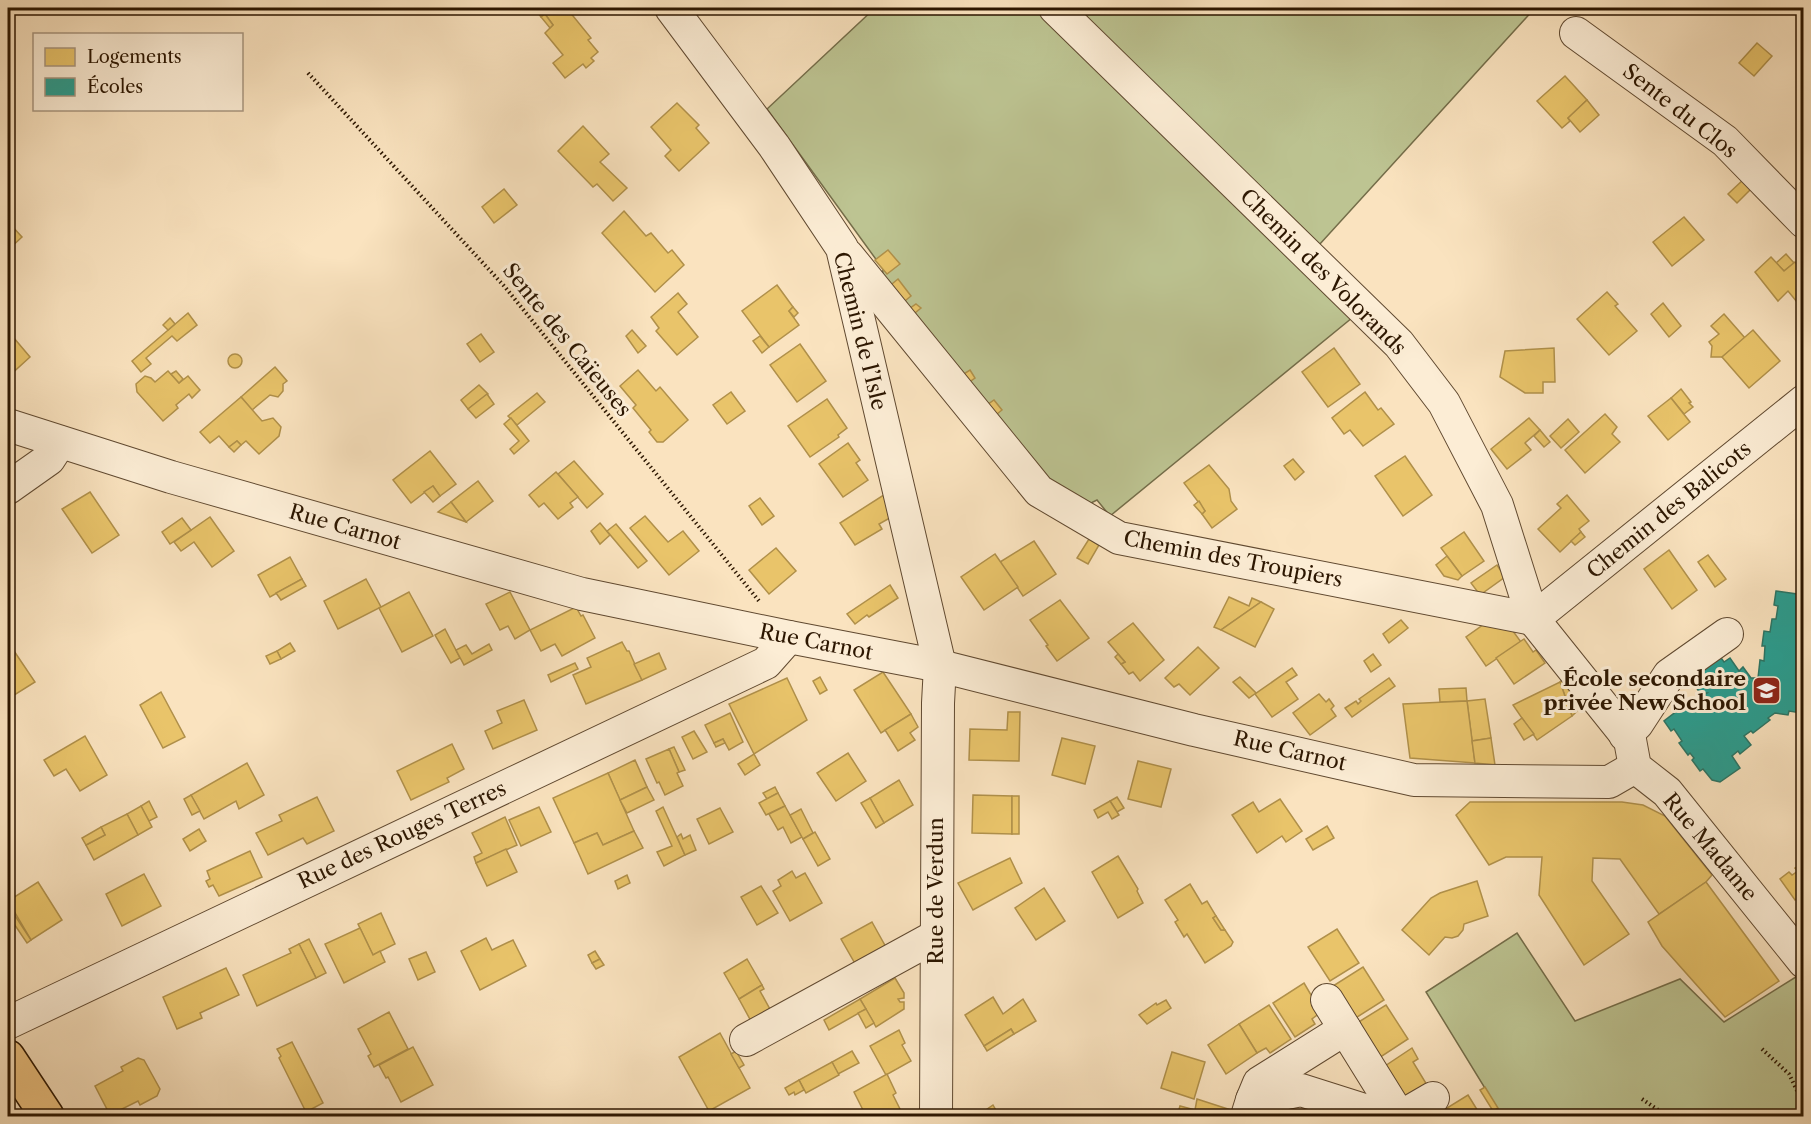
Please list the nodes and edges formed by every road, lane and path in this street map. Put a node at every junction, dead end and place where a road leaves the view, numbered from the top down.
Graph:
1 (671, 8) edge
2 (1055, 8) edge
3 (1576, 33) dead end
4 (308, 73) dead end
5 (1803, 222) edge
6 (842, 248) junction
7 (1803, 401) edge
8 (8, 425) edge
9 (60, 442) junction
10 (8, 488) edge
11 (1533, 619) junction
12 (1727, 634) dead end
13 (789, 638) junction
14 (940, 666) junction
15 (1625, 735) junction
16 (1635, 767) junction
17 (936, 936) junction
18 (1803, 962) edge
19 (1327, 1000) dead end
20 (8, 1023) edge
21 (1345, 1029) junction
22 (746, 1040) dead end
23 (1762, 1049) dead end
24 (8, 1057) edge
25 (1433, 1098) dead end
26 (1642, 1098) dead end
27 (1803, 1105) edge
28 (1250, 1108) edge
29 (47, 1116) edge
30 (936, 1116) edge
31 (1383, 1116) edge
32 (1401, 1116) edge
33 (1667, 1116) edge

1 - 6 street, Chemin de l’Isle
2 - 11 street, Chemin des Volorands
3 - 5 street, Sente du Clos
4 - 13 path, Sente des Caïeuses
6 - 11 street, Chemin des Troupiers
6 - 14 street, Chemin de l’Isle
7 - 11 street, Chemin des Balicots
8 - 9 street, Rue Carnot
9 - 10 street
9 - 13 street, Rue Carnot
11 - 15 street
12 - 15 street
13 - 14 street, Rue Carnot
13 - 20 street, Rue des Rouges Terres
14 - 16 street, Rue Carnot
14 - 17 street, Rue de Verdun
15 - 16 street
16 - 18 street, Rue Madame
17 - 22 street
17 - 30 street, Rue de Verdun
19 - 21 street
21 - 28 street
21 - 32 street
23 - 27 path
24 - 29 main road
25 - 32 street
26 - 33 path
28 - 31 street

